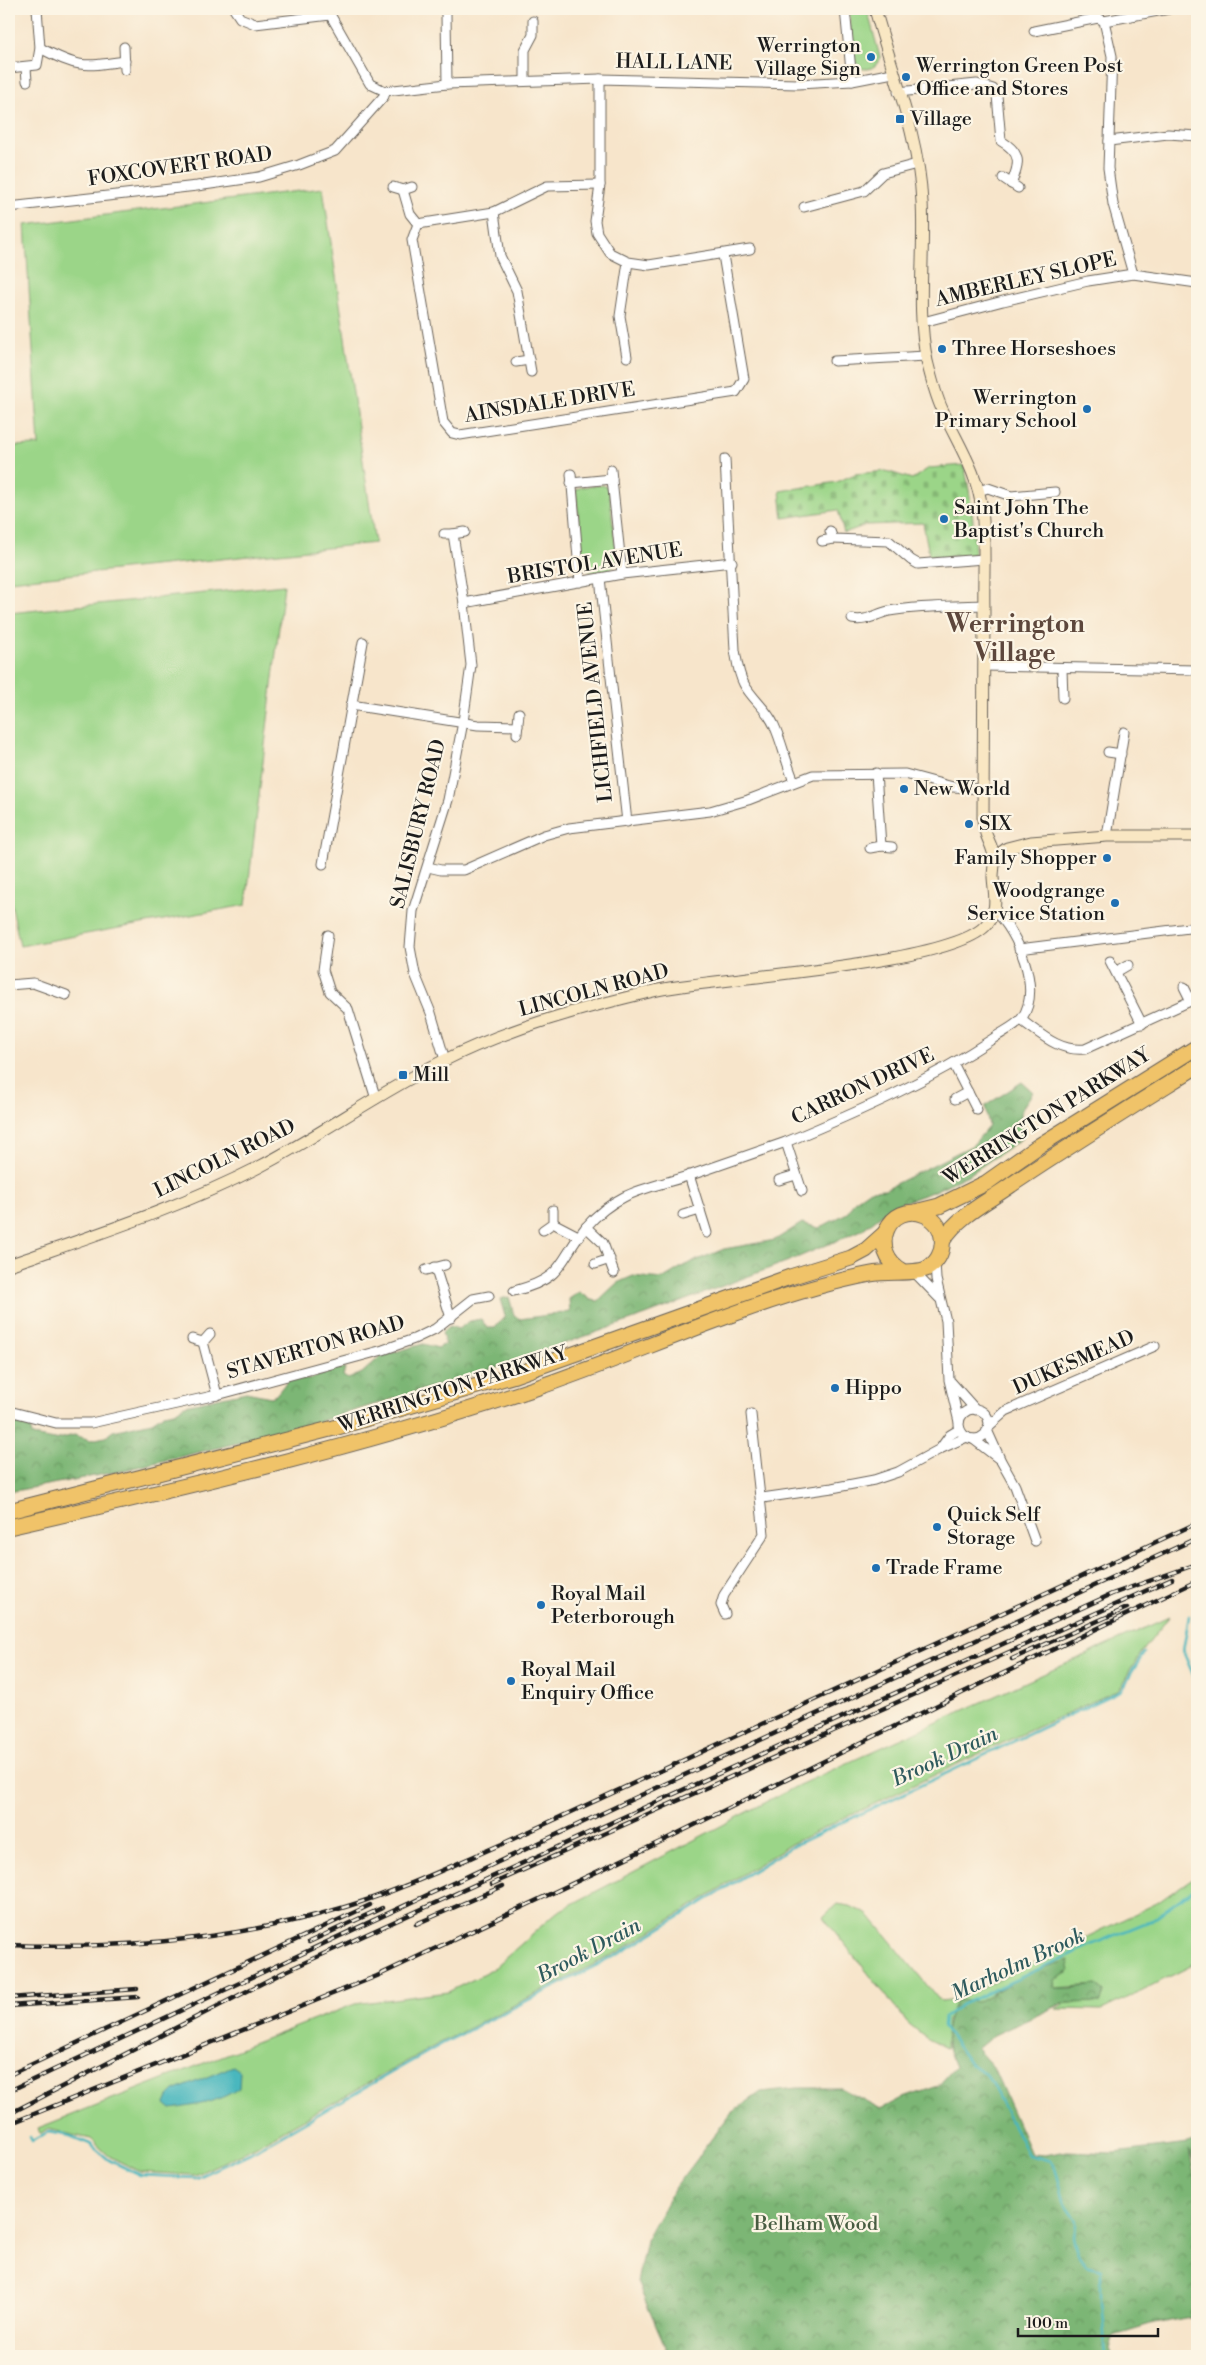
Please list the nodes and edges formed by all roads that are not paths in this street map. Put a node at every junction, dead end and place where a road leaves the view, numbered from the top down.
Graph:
1 (37, 9) edge
2 (234, 9) edge
3 (845, 9) edge
4 (1169, 9) edge
5 (878, 10) edge
6 (329, 12) edge
7 (446, 14) dead end
8 (1099, 16) edge
9 (532, 21) dead end
10 (1034, 31) dead end
11 (124, 47) dead end
12 (40, 48) junction
13 (9, 68) edge
14 (26, 68) junction
15 (893, 73) junction
16 (600, 79) junction
17 (26, 81) dead end
18 (525, 81) junction
19 (852, 81) junction
20 (447, 84) junction
21 (386, 91) junction
22 (898, 92) junction
23 (1197, 136) edge
24 (1109, 141) junction
25 (917, 164) junction
26 (1003, 178) dead end
27 (600, 185) junction
28 (393, 186) dead end
29 (9, 207) edge
30 (804, 207) dead end
31 (494, 212) junction
32 (418, 224) junction
33 (750, 249) dead end
34 (723, 255) junction
35 (628, 262) junction
36 (1133, 274) junction
37 (1197, 283) edge
38 (923, 322) junction
39 (926, 356) junction
40 (627, 357) dead end
41 (529, 360) junction
42 (834, 361) dead end
43 (516, 362) dead end
44 (531, 372) dead end
45 (725, 460) dead end
46 (978, 491) junction
47 (1055, 492) dead end
48 (465, 532) dead end
49 (444, 534) dead end
50 (454, 534) junction
51 (822, 541) dead end
52 (984, 558) junction
53 (732, 562) junction
54 (622, 574) junction
55 (600, 578) junction
56 (580, 582) junction
57 (464, 603) junction
58 (984, 605) junction
59 (852, 619) dead end
60 (363, 642) dead end
61 (985, 666) junction
62 (1062, 669) junction
63 (1197, 670) edge
64 (1063, 698) dead end
65 (351, 705) junction
66 (519, 713) dead end
67 (463, 722) junction
68 (1124, 732) dead end
69 (1108, 752) dead end
70 (1121, 754) junction
71 (876, 773) junction
72 (794, 781) junction
73 (984, 789) junction
74 (626, 822) junction
75 (1107, 836) junction
76 (1197, 836) edge
77 (880, 846) junction
78 (892, 847) dead end
79 (870, 848) dead end
80 (994, 858) junction
81 (323, 864) dead end
82 (428, 867) junction
83 (995, 911) junction
84 (1197, 926) edge
85 (328, 935) dead end
86 (1019, 950) junction
87 (1110, 961) dead end
88 (1128, 965) dead end
89 (1116, 972) junction
90 (9, 985) edge
91 (1184, 987) dead end
92 (66, 995) dead end
93 (1194, 999) edge
94 (1021, 1020) junction
95 (1142, 1024) junction
96 (1197, 1047) edge
97 (445, 1060) junction
98 (954, 1064) junction
99 (1197, 1066) edge
100 (968, 1092) junction
101 (376, 1098) junction
102 (955, 1099) dead end
103 (978, 1110) dead end
104 (786, 1142) junction
105 (796, 1174) junction
106 (689, 1176) junction
107 (779, 1180) dead end
108 (802, 1192) dead end
109 (553, 1210) dead end
110 (700, 1210) junction
111 (913, 1213) junction
112 (683, 1215) dead end
113 (553, 1223) junction
114 (586, 1227) junction
115 (543, 1230) dead end
116 (707, 1233) dead end
117 (885, 1233) junction
118 (578, 1236) junction
119 (943, 1240) junction
120 (610, 1259) junction
121 (935, 1262) junction
122 (595, 1264) dead end
123 (9, 1265) edge
124 (445, 1265) dead end
125 (436, 1267) junction
126 (426, 1270) dead end
127 (909, 1271) junction
128 (614, 1273) dead end
129 (514, 1290) dead end
130 (489, 1296) dead end
131 (941, 1300) junction
132 (450, 1318) junction
133 (210, 1334) dead end
134 (192, 1339) dead end
135 (203, 1342) junction
136 (1155, 1346) dead end
137 (949, 1380) junction
138 (217, 1395) junction
139 (9, 1411) edge
140 (979, 1411) junction
141 (1006, 1411) junction
142 (751, 1414) dead end
143 (960, 1425) junction
144 (988, 1428) junction
145 (970, 1438) junction
146 (940, 1449) junction
147 (1001, 1461) junction
148 (762, 1498) junction
149 (9, 1511) edge
150 (9, 1527) edge
151 (1035, 1541) dead end
152 (725, 1614) dead end

1 - 12 street
2 - 6 street
3 - 19 street
4 - 8 street
5 - 15 street
6 - 21 street
7 - 20 street
8 - 10 street
8 - 24 street
9 - 18 street
11 - 12 street
12 - 14 street
13 - 14 street
14 - 17 street
15 - 19 street, HALL LANE
15 - 22 street
16 - 18 street, HALL LANE
16 - 19 street, HALL LANE
16 - 27 street
18 - 20 street, HALL LANE
20 - 21 street, HALL LANE
21 - 29 street, FOXCOVERT ROAD
22 - 25 street
22 - 26 street
23 - 24 street
24 - 36 street
25 - 30 street
25 - 38 street
27 - 31 street
27 - 35 street
28 - 32 street
31 - 32 street
31 - 41 street
32 - 34 street, AINSDALE DRIVE
33 - 34 street
34 - 35 street
35 - 40 street
36 - 37 street, AMBERLEY SLOPE
36 - 38 street, AMBERLEY SLOPE
38 - 39 street
39 - 42 street
39 - 46 street
41 - 43 street
41 - 44 street
45 - 53 street
46 - 47 street
46 - 52 street
48 - 50 street
49 - 50 street
50 - 57 street, SALISBURY ROAD
51 - 52 street
52 - 58 street
53 - 54 street, BRISTOL AVENUE
53 - 72 street
54 - 55 street, BRISTOL AVENUE
54 - 56 street
55 - 56 street, BRISTOL AVENUE
55 - 74 street, LICHFIELD AVENUE
56 - 57 street, BRISTOL AVENUE
57 - 67 street, SALISBURY ROAD
58 - 59 street
58 - 61 street
60 - 65 street
61 - 62 street
61 - 73 street
62 - 63 street
62 - 64 street
65 - 67 street
65 - 81 street
66 - 67 street
67 - 82 street, SALISBURY ROAD
68 - 70 street
69 - 70 street
70 - 75 street
71 - 72 street
71 - 73 street
71 - 77 street
72 - 74 street
73 - 80 street
74 - 82 street
75 - 76 street
75 - 80 street
77 - 78 street
77 - 79 street
80 - 83 street
82 - 97 street, SALISBURY ROAD
83 - 86 street
83 - 97 street, LINCOLN ROAD
84 - 86 street
85 - 101 street
86 - 94 street
87 - 89 street
88 - 89 street
89 - 95 street
90 - 92 street
91 - 93 street
93 - 95 street
94 - 95 street
94 - 98 street, CARRON DRIVE
96 - 111 highway, WERRINGTON PARKWAY
97 - 101 street, LINCOLN ROAD
98 - 100 street, CARRON DRIVE
98 - 104 street, CARRON DRIVE
99 - 119 highway, WERRINGTON PARKWAY
100 - 102 street
100 - 103 street, CARRON DRIVE
101 - 123 street, LINCOLN ROAD
104 - 105 street, CARRON DRIVE
104 - 106 street, CARRON DRIVE
105 - 107 street
105 - 108 street, CARRON DRIVE
106 - 110 street
106 - 114 street, CARRON DRIVE
109 - 113 street
110 - 112 street
110 - 116 street
111 - 117 highway
111 - 119 highway
113 - 115 street
113 - 118 street
114 - 118 street, CARRON DRIVE
114 - 120 street
117 - 127 highway
117 - 149 highway, WERRINGTON PARKWAY
118 - 129 street, CARRON DRIVE
119 - 121 highway
120 - 122 street
120 - 128 street
121 - 127 highway
121 - 131 street
124 - 125 street
125 - 126 street
125 - 132 street
127 - 131 street
127 - 150 highway, WERRINGTON PARKWAY
130 - 132 street, STAVERTON ROAD
131 - 137 street
132 - 138 street, STAVERTON ROAD
133 - 135 street, STAVERTON ROAD
134 - 135 street, STAVERTON ROAD
135 - 138 street, STAVERTON ROAD
136 - 141 street, DUKESMEAD
137 - 140 street
137 - 143 street
138 - 139 street, STAVERTON ROAD
140 - 141 street, DUKESMEAD
140 - 143 street
140 - 144 street
141 - 144 street, DUKESMEAD
142 - 148 street
143 - 145 street
143 - 146 street
144 - 145 street
144 - 147 street
145 - 146 street
145 - 147 street
146 - 148 street
147 - 151 street
148 - 152 street

